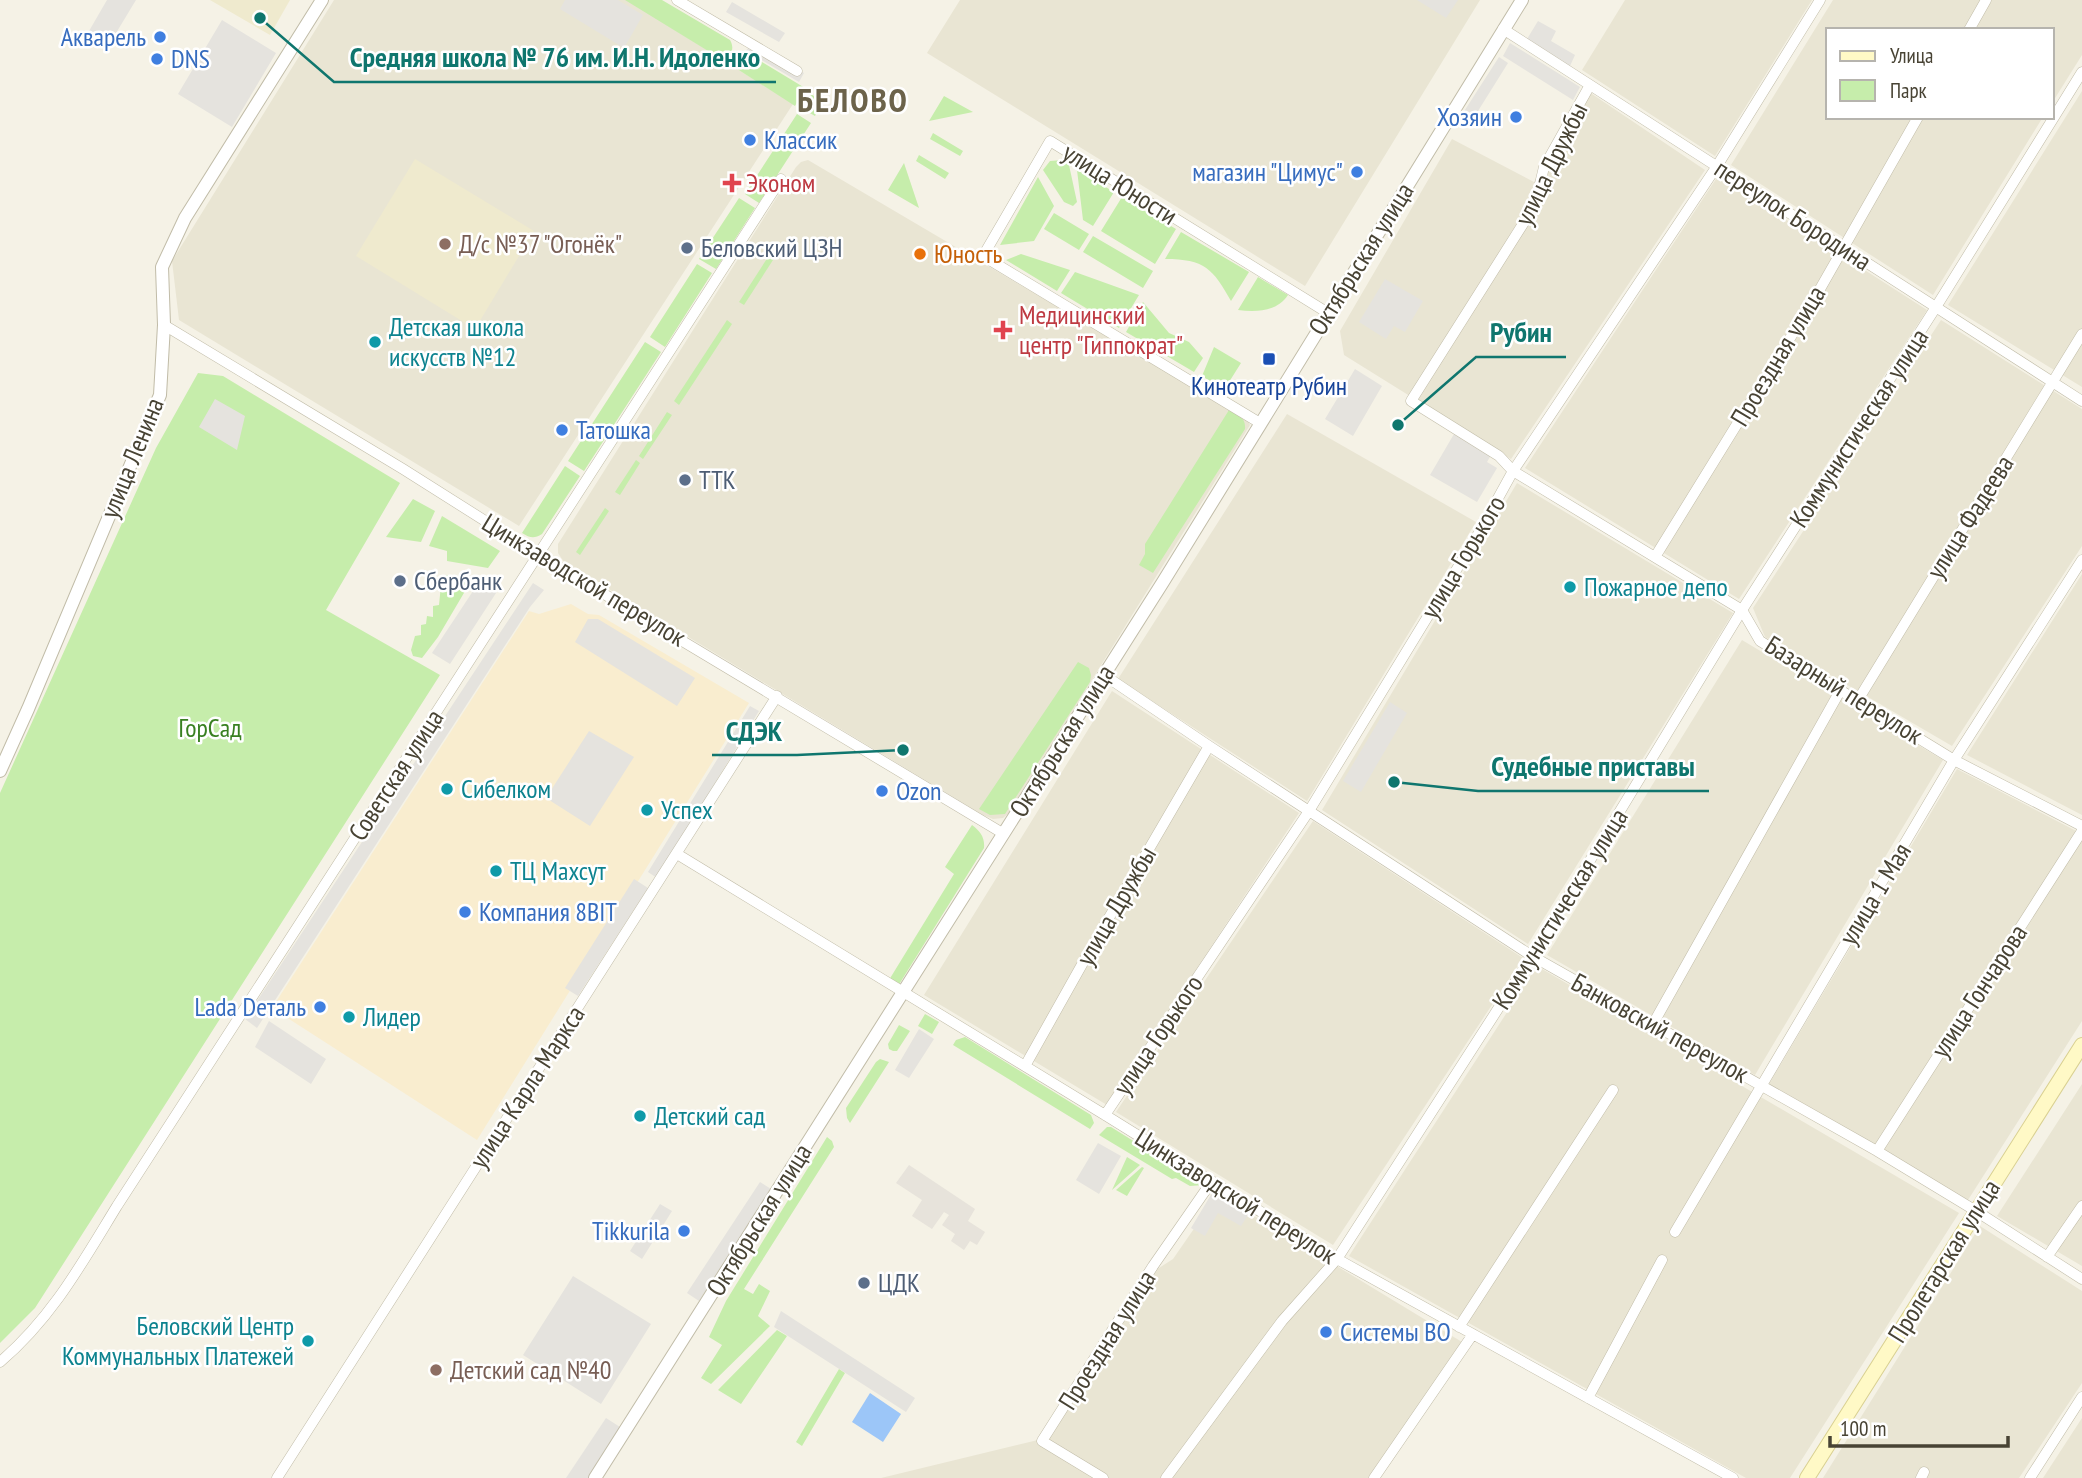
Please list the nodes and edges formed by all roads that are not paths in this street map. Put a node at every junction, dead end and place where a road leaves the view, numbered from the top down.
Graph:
1 (322, 0) edge
2 (677, 0) edge
3 (1522, 0) edge
4 (1820, 0) edge
5 (1986, 0) edge
6 (1970, 28) edge
7 (1503, 29) junction
8 (797, 71) dead end
9 (2082, 72) edge
10 (1590, 85) junction
11 (2054, 117) edge
12 (1917, 119) edge
13 (2053, 119) edge
14 (1717, 166) junction
15 (781, 179) dead end
16 (1842, 248) junction
17 (1936, 307) junction
18 (1328, 313) junction
19 (164, 325) junction
20 (2082, 334) edge
21 (2053, 382) junction
22 (1421, 385) joint
23 (2082, 401) edge
24 (1260, 423) junction
25 (1513, 471) junction
26 (539, 555) junction
27 (1656, 557) junction
28 (2082, 560) edge
29 (1742, 610) junction
30 (1104, 675) junction
31 (1840, 691) junction
32 (778, 696) junction
33 (1858, 701) junction
34 (1209, 746) junction
35 (1954, 760) junction
36 (0, 771) edge
37 (1308, 811) junction
38 (2082, 829) edge
39 (1004, 834) junction
40 (677, 854) junction
41 (1532, 956) junction
42 (904, 993) junction
43 (1653, 1024) junction
44 (2082, 1045) edge
45 (1025, 1066) junction
46 (1762, 1084) junction
47 (1613, 1090) dead end
48 (1105, 1115) junction
49 (1877, 1151) junction
50 (1212, 1181) junction
51 (2082, 1206) edge
52 (1976, 1211) junction
53 (1675, 1232) dead end
54 (2048, 1257) junction
55 (1337, 1259) junction
56 (1662, 1260) dead end
57 (2082, 1279) edge
58 (1460, 1327) junction
59 (1473, 1334) junction
60 (0, 1362) edge
61 (2082, 1397) edge
62 (1588, 1398) junction
63 (277, 1478) edge
64 (596, 1478) edge
65 (1103, 1478) edge
66 (1166, 1478) edge
67 (1374, 1478) edge
68 (1733, 1478) edge
69 (1807, 1478) edge
70 (2030, 1478) edge

1 - 19 street, улица Ленина
2 - 8 street
3 - 7 street, Октябрьская улица
4 - 14 street, улица Горького
5 - 6 street
7 - 10 street, переулок Бородина
7 - 18 street, Октябрьская улица
9 - 11 street, Коммунистическая улица
10 - 14 street, переулок Бородина
10 - 22 street, улица Дружбы
12 - 16 street, Проездная улица
13 - 17 street, Коммунистическая улица
14 - 16 street, переулок Бородина
14 - 25 street, улица Горького
15 - 26 street, Советская улица
16 - 17 street, переулок Бородина
16 - 27 street, Проездная улица
17 - 21 street, переулок Бородина
17 - 29 street, Коммунистическая улица
18 - 24 street, Октябрьская улица
18 - 24 street, улица Юности
19 - 26 street, Цинкзаводской переулок
19 - 36 street, улица Ленина
20 - 21 street, улица Фадеева
21 - 23 street, переулок Бородина
21 - 33 street, улица Фадеева
22 - 25 street, Базарный переулок
24 - 30 street, Октябрьская улица
25 - 27 street, Базарный переулок
25 - 37 street, улица Горького
26 - 32 street, Цинкзаводской переулок
26 - 60 street, Советская улица
27 - 29 street, Базарный переулок
28 - 35 street, улица 1 Мая
29 - 31 street, Базарный переулок
29 - 41 street, Коммунистическая улица
30 - 34 street, Банковский переулок
30 - 39 street, Октябрьская улица
31 - 33 street, Базарный переулок
31 - 43 street
32 - 39 street, Цинкзаводской переулок
32 - 40 street, улица Карла Маркса
33 - 35 street, Базарный переулок
34 - 37 street, Банковский переулок
34 - 45 street, улица Дружбы
35 - 38 street, Базарный переулок
35 - 46 street, улица 1 Мая
37 - 41 street, Банковский переулок
37 - 48 street, улица Горького
38 - 49 street, улица Гончарова
39 - 42 street, Октябрьская улица
40 - 42 street, Цинкзаводской переулок
40 - 63 street, улица Карла Маркса
41 - 43 street, Банковский переулок
41 - 55 street, Коммунистическая улица
42 - 45 street, Цинкзаводской переулок
42 - 64 street, Октябрьская улица
43 - 46 street, Банковский переулок
44 - 52 main road, Пролетарская улица
45 - 48 street, Цинкзаводской переулок
46 - 49 street, Банковский переулок
46 - 53 street, улица 1 Мая
47 - 58 street
48 - 50 street, Цинкзаводской переулок
49 - 52 street, Банковский переулок
50 - 55 street, Цинкзаводской переулок
50 - 65 street, Проездная улица
51 - 54 street
52 - 54 street, Банковский переулок
52 - 69 main road, Пролетарская улица
54 - 57 street, Банковский переулок
55 - 58 street, Цинкзаводской переулок
55 - 66 street, Коммунистическая улица
56 - 62 street
58 - 59 street, Цинкзаводской переулок
59 - 62 street, Цинкзаводской переулок
59 - 67 street
61 - 70 street
62 - 68 street, Цинкзаводской переулок

